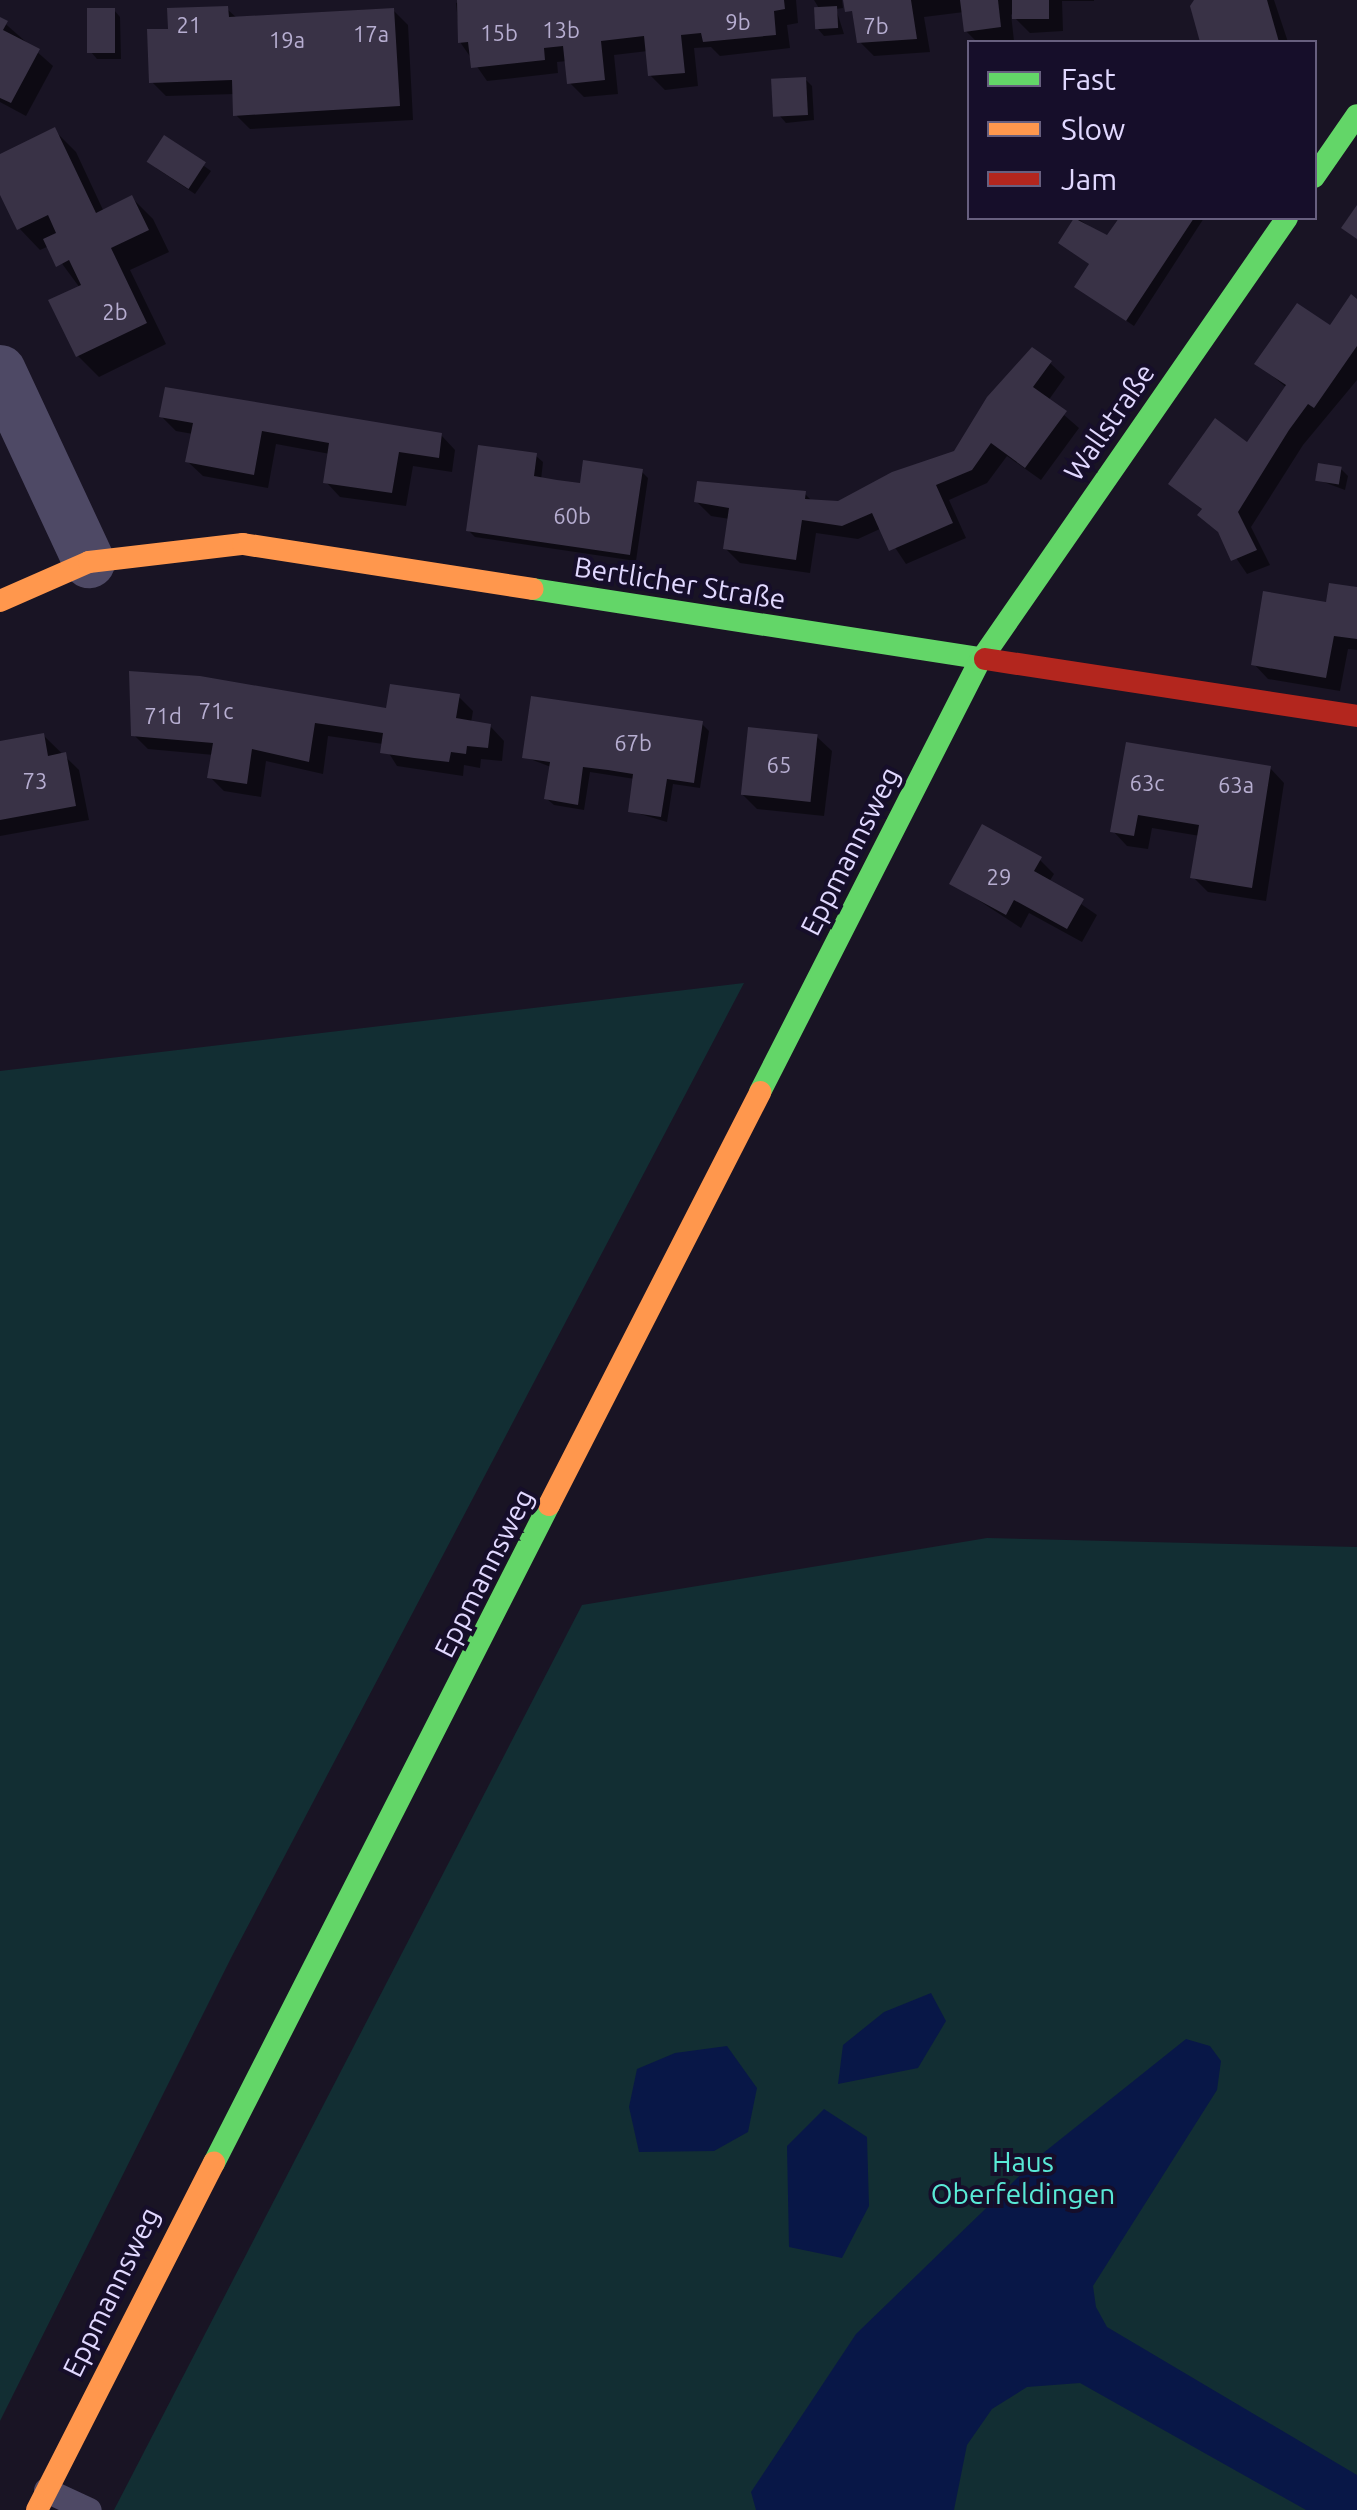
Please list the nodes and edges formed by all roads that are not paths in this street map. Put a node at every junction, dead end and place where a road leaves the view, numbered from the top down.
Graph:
1 (1357, 115) edge
2 (1317, 173) edge
3 (1286, 220) edge
4 (0, 371) edge
5 (89, 562) junction
6 (0, 601) edge
7 (980, 661) junction
8 (1357, 716) edge
9 (41, 2500) edge
10 (89, 2510) edge

1 - 2 street
3 - 7 street, Wallstraße
4 - 5 street
5 - 6 street, Bertlicher Straße
5 - 7 street, Bertlicher Straße
7 - 8 street, Bertlicher Straße
7 - 9 street, Eppmannsweg
9 - 10 lane

